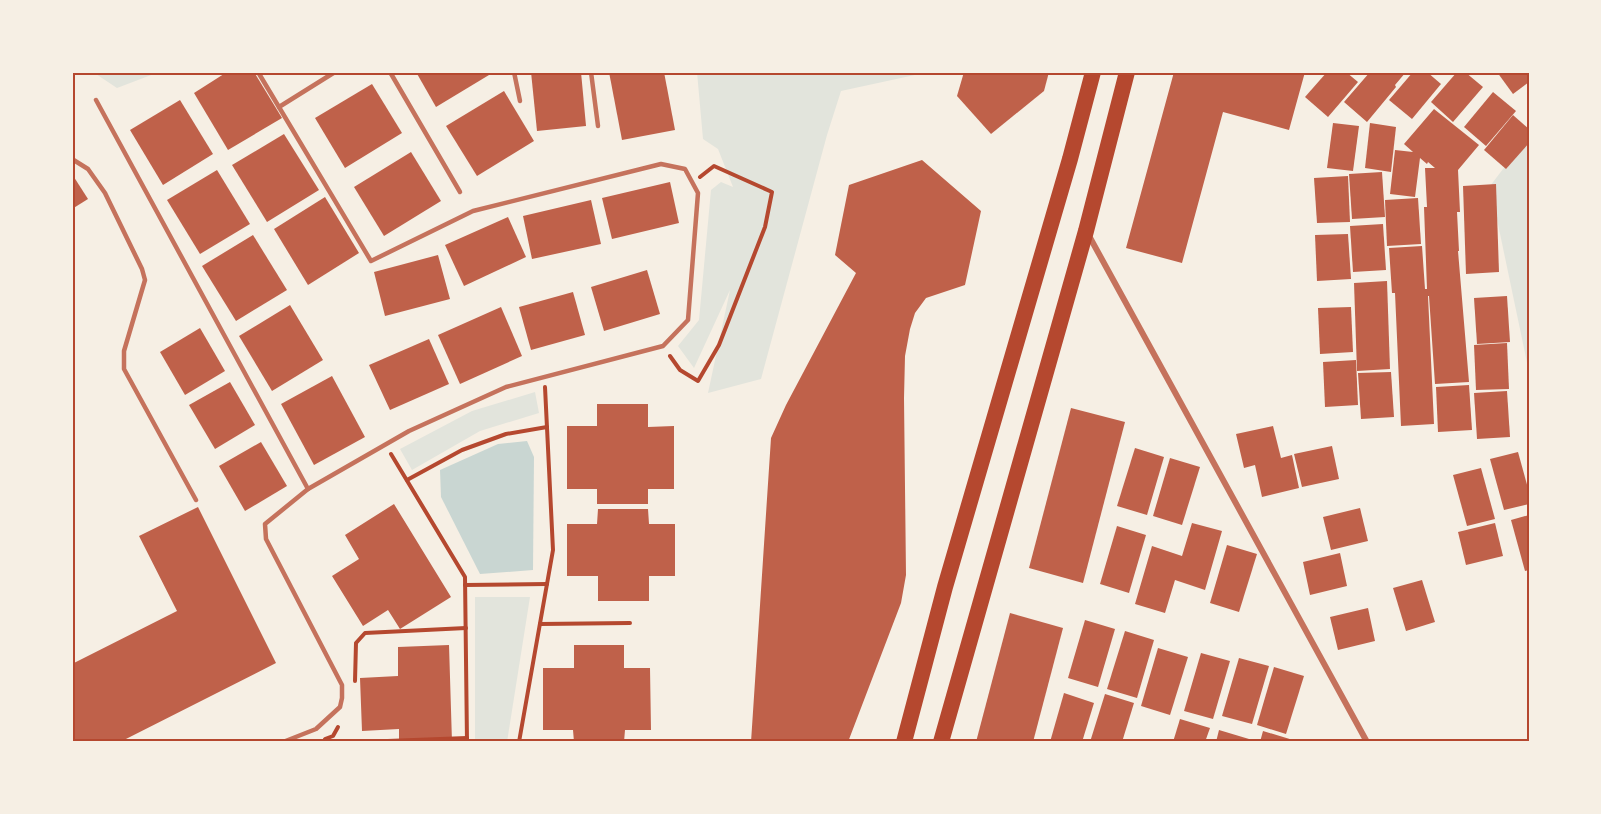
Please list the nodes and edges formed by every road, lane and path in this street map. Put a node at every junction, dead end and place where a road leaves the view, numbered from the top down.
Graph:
1 (258, 72) edge
2 (335, 72) edge
3 (390, 72) edge
4 (514, 72) edge
5 (591, 72) edge
6 (1093, 72) edge
7 (1127, 72) edge
8 (96, 100) dead end
9 (520, 101) dead end
10 (279, 106) junction
11 (598, 126) dead end
12 (72, 159) edge
13 (693, 183) junction
14 (460, 192) dead end
15 (1086, 231) junction
16 (663, 346) junction
17 (545, 377) junction
18 (547, 427) junction
19 (386, 444) junction
20 (407, 480) junction
21 (308, 489) junction
22 (196, 500) dead end
23 (547, 584) junction
24 (465, 585) junction
25 (630, 623) dead end
26 (540, 624) junction
27 (466, 628) junction
28 (354, 689) dead end
29 (343, 718) dead end
30 (324, 739) dead end
31 (467, 740) edge
32 (283, 742) edge
33 (361, 742) edge
34 (519, 742) edge
35 (904, 742) edge
36 (941, 742) edge
37 (1367, 742) edge

1 - 10 lane
2 - 10 lane
3 - 14 lane
4 - 9 lane
5 - 11 lane
6 - 35 highway
7 - 15 highway
8 - 21 lane
10 - 13 lane
12 - 22 lane
13 - 16 lane
13 - 16 path
15 - 36 highway
15 - 37 street
16 - 17 lane
17 - 18 path
17 - 19 lane
18 - 20 path
18 - 23 path
19 - 20 path
19 - 21 lane
20 - 24 path
21 - 32 lane
23 - 24 path
23 - 26 path
24 - 27 path
25 - 26 path
26 - 34 path
27 - 28 path
27 - 31 path
29 - 30 path
31 - 33 path

